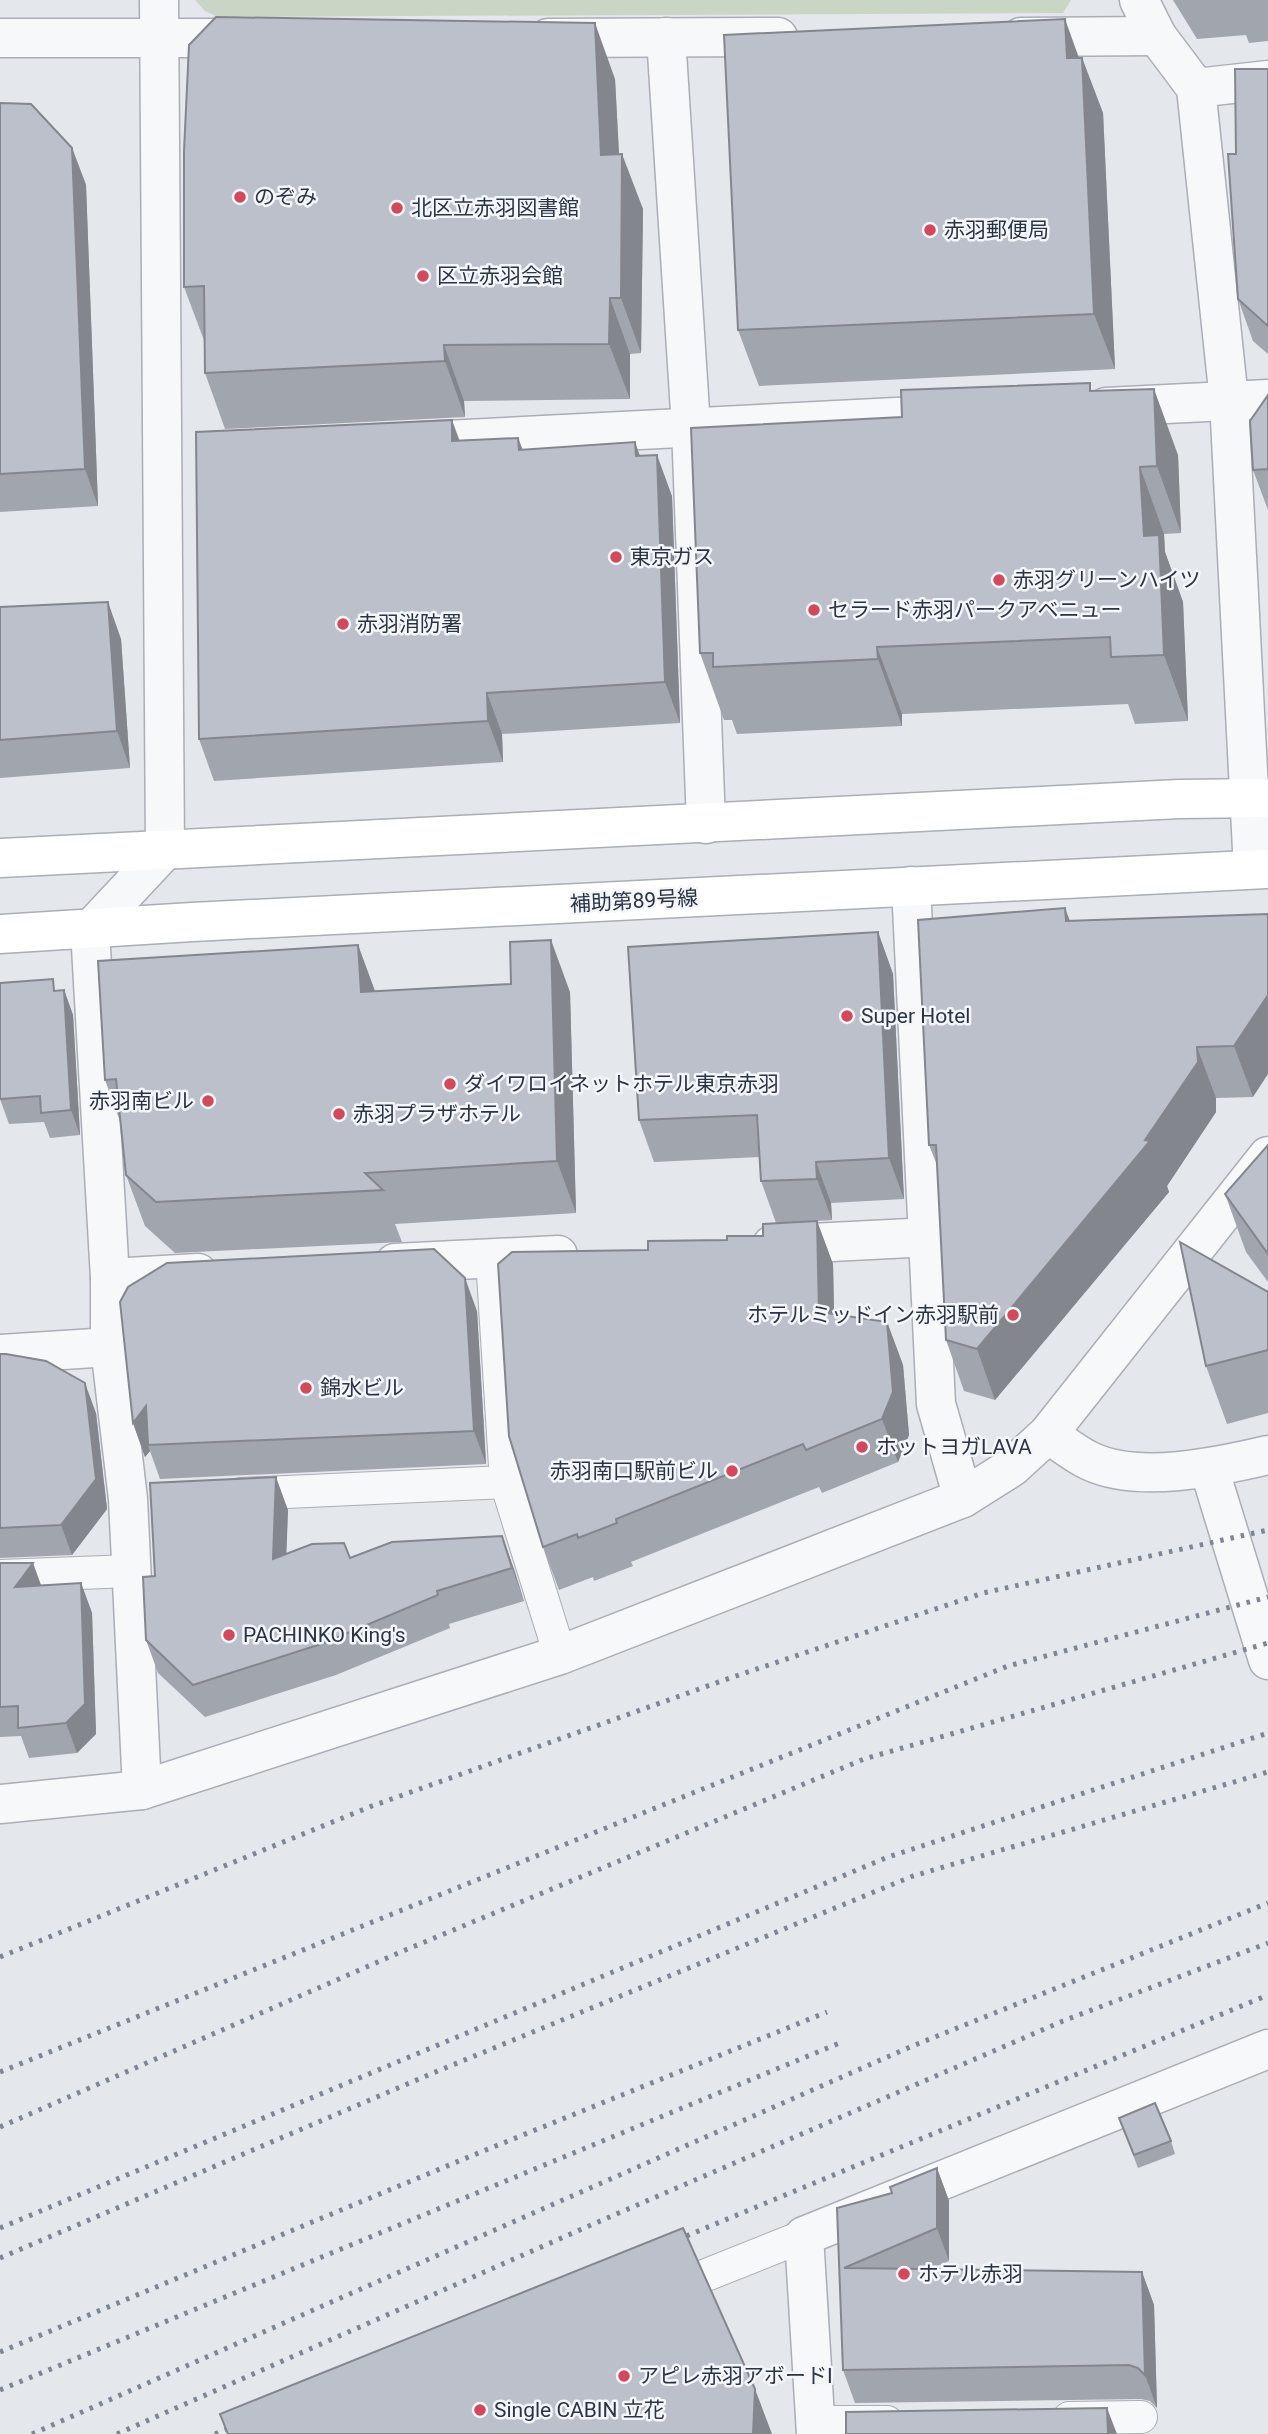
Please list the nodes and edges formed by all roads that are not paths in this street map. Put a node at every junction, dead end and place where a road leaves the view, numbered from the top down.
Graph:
1 (159, 0) edge
2 (1139, 0) edge
3 (1157, 36) junction
4 (666, 37) junction
5 (818, 37) edge
6 (985, 37) edge
7 (0, 38) edge
8 (160, 38) junction
9 (278, 38) edge
10 (513, 38) edge
11 (1268, 80) edge
12 (1196, 89) junction
13 (1268, 398) edge
14 (1229, 400) junction
15 (1067, 408) edge
16 (986, 412) edge
17 (691, 427) junction
18 (370, 444) edge
19 (1259, 798) edge
20 (706, 824) junction
21 (165, 850) junction
22 (0, 858) edge
23 (1261, 869) edge
24 (911, 886) junction
25 (90, 930) junction
26 (0, 934) edge
27 (1268, 1156) edge
28 (930, 1237) junction
29 (738, 1246) edge
30 (588, 1254) edge
31 (492, 1258) junction
32 (355, 1265) edge
33 (232, 1271) edge
34 (110, 1278) junction
35 (110, 1347) junction
36 (0, 1354) edge
37 (1048, 1434) junction
38 (1268, 1455) edge
39 (1209, 1468) junction
40 (506, 1482) junction
41 (209, 1496) edge
42 (963, 1498) junction
43 (131, 1571) junction
44 (0, 1576) edge
45 (560, 1655) junction
46 (1268, 1660) edge
47 (142, 1790) junction
48 (0, 1804) edge
49 (1268, 2049) edge
50 (804, 2236) junction
51 (635, 2303) edge
52 (1141, 2417) dead end
53 (1044, 2419) edge
54 (920, 2421) edge
55 (816, 2428) edge

1 - 8 street
2 - 3 street
3 - 6 street
3 - 12 street
4 - 5 street
4 - 10 street
4 - 17 street
7 - 8 street
8 - 9 street
8 - 21 street
11 - 12 street
12 - 14 street
13 - 14 street
14 - 15 street
14 - 19 street
16 - 17 street
17 - 18 street
17 - 20 street
19 - 20 street
19 - 23 street
20 - 21 street
21 - 22 street
21 - 25 street
23 - 24 street, 補助第89号線
24 - 25 street, 補助第89号線
24 - 28 street
25 - 26 street, 補助第89号線
25 - 34 street
27 - 37 street
28 - 29 street
28 - 42 street
30 - 31 street
31 - 32 street
31 - 40 lane
33 - 34 street
34 - 35 street
35 - 36 street
35 - 43 street
37 - 39 street
37 - 42 street
38 - 39 street
39 - 46 street
40 - 41 lane
40 - 45 lane
42 - 45 street
43 - 44 lane
43 - 47 street
45 - 47 street
47 - 48 street
49 - 50 street
50 - 51 lane
50 - 55 street
52 - 53 lane
54 - 55 lane

